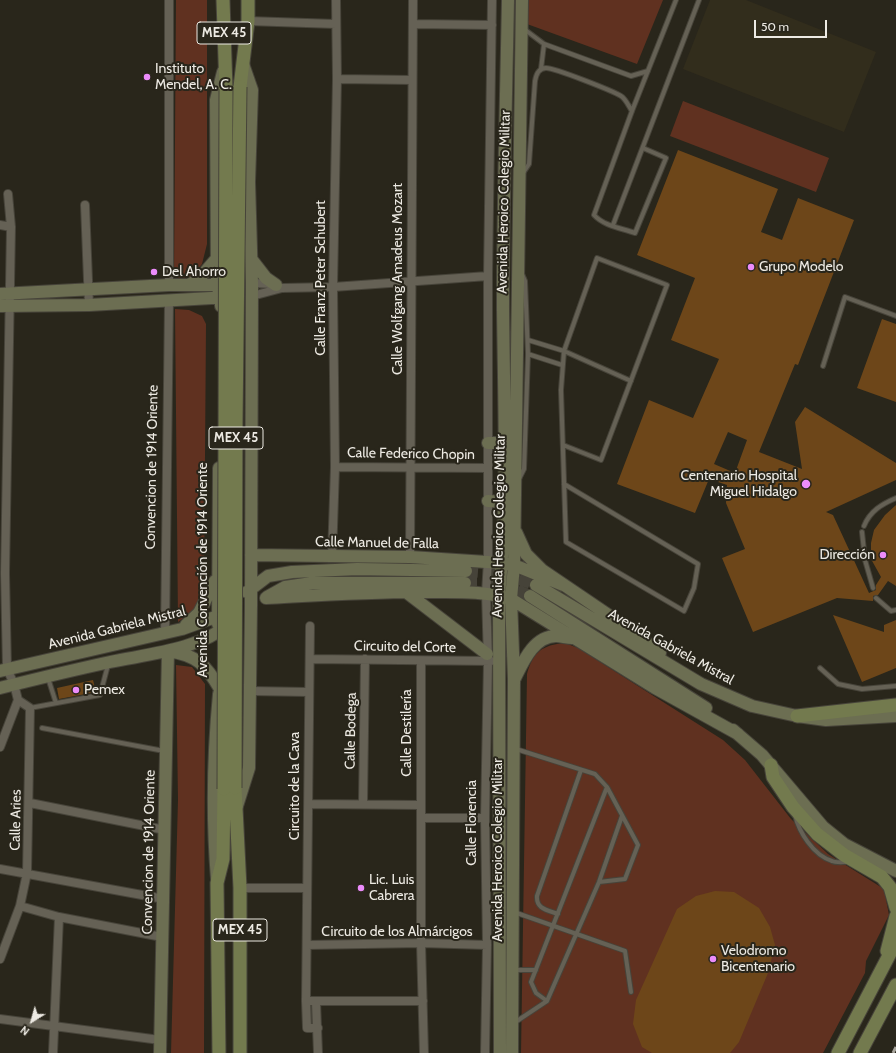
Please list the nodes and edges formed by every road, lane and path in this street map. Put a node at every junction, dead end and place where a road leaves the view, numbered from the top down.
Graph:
1 (169, 0) edge
2 (223, 0) edge
3 (248, 0) edge
4 (336, 0) edge
5 (413, 0) edge
6 (492, 0) edge
7 (508, 0) edge
8 (522, 0) edge
9 (676, 0) edge
10 (699, 0) edge
11 (248, 21) junction
12 (336, 24) junction
13 (413, 24) junction
14 (492, 26) junction
15 (521, 28) junction
16 (544, 44) junction
17 (242, 64) junction
18 (224, 66) junction
19 (541, 70) junction
20 (648, 71) junction
21 (337, 79) junction
22 (412, 80) junction
23 (632, 111) junction
24 (643, 148) junction
25 (519, 179) junction
26 (8, 194) dead end
27 (85, 205) dead end
28 (613, 225) junction
29 (0, 226) edge
30 (11, 227) junction
31 (218, 257) junction
32 (252, 260) junction
33 (518, 267) junction
34 (488, 276) junction
35 (410, 282) junction
36 (252, 283) junction
37 (169, 285) junction
38 (188, 285) junction
39 (279, 286) junction
40 (333, 287) junction
41 (88, 291) junction
42 (219, 292) junction
43 (252, 296) junction
44 (4, 300) edge
45 (168, 300) junction
46 (89, 305) junction
47 (896, 316) edge
48 (528, 340) junction
49 (564, 352) junction
50 (528, 354) junction
51 (562, 365) junction
52 (824, 366) dead end
53 (631, 381) junction
54 (3, 393) edge
55 (488, 443) junction
56 (504, 443) junction
57 (563, 445) junction
58 (335, 467) junction
59 (410, 467) junction
60 (487, 468) junction
61 (564, 484) junction
62 (514, 489) junction
63 (896, 498) edge
64 (488, 501) junction
65 (504, 502) junction
66 (514, 526) junction
67 (864, 526) dead end
68 (862, 532) dead end
69 (278, 554) junction
70 (251, 555) junction
71 (332, 557) junction
72 (410, 557) junction
73 (488, 561) junction
74 (508, 564) junction
75 (466, 570) tunnel mouth
76 (299, 572) junction
77 (2, 574) edge
78 (217, 577) junction
79 (465, 583) tunnel mouth
80 (562, 585) junction
81 (251, 588) junction
82 (873, 588) dead end
83 (406, 592) junction
84 (486, 592) junction
85 (499, 596) junction
86 (266, 598) junction
87 (876, 598) dead end
88 (511, 599) junction
89 (251, 605) junction
90 (896, 610) edge
91 (218, 616) junction
92 (310, 626) dead end
93 (182, 629) junction
94 (218, 633) junction
95 (165, 634) junction
96 (579, 640) junction
97 (168, 651) junction
98 (487, 657) junction
99 (310, 659) junction
100 (365, 659) junction
101 (421, 661) junction
102 (500, 661) junction
103 (109, 662) junction
104 (820, 668) dead end
105 (4, 670) edge
106 (48, 677) junction
107 (514, 679) junction
108 (14, 684) junction
109 (701, 684) junction
110 (896, 686) edge
111 (0, 688) edge
112 (220, 689) junction
113 (249, 691) junction
114 (308, 692) junction
115 (18, 700) junction
116 (56, 703) junction
117 (896, 705) edge
118 (30, 708) junction
119 (797, 716) junction
120 (896, 716) edge
121 (42, 728) dead end
122 (738, 734) junction
123 (0, 747) edge
124 (514, 748) junction
125 (166, 752) junction
126 (771, 765) junction
127 (581, 770) junction
128 (607, 786) junction
129 (230, 789) junction
130 (30, 803) junction
131 (309, 804) junction
132 (363, 804) junction
133 (420, 805) junction
134 (237, 807) junction
135 (622, 816) junction
136 (421, 818) junction
137 (485, 818) junction
138 (165, 830) junction
139 (0, 869) edge
140 (896, 871) edge
141 (27, 873) junction
142 (599, 882) junction
143 (217, 883) junction
144 (240, 888) junction
145 (307, 888) junction
146 (164, 899) junction
147 (20, 906) junction
148 (896, 908) edge
149 (513, 912) junction
150 (558, 914) junction
151 (896, 916) edge
152 (59, 917) junction
153 (553, 925) junction
154 (576, 934) junction
155 (162, 937) junction
156 (896, 942) edge
157 (421, 943) junction
158 (306, 945) junction
159 (487, 945) junction
160 (0, 959) edge
161 (512, 970) junction
162 (536, 970) junction
163 (881, 972) junction
164 (896, 985) edge
165 (631, 992) dead end
166 (306, 1001) junction
167 (423, 1001) junction
168 (547, 1001) junction
169 (316, 1002) junction
170 (0, 1019) edge
171 (512, 1025) junction
172 (54, 1026) junction
173 (318, 1028) junction
174 (160, 1040) junction
175 (53, 1053) edge
176 (160, 1053) edge
177 (219, 1053) edge
178 (240, 1053) edge
179 (318, 1053) edge
180 (424, 1053) edge
181 (485, 1053) edge
182 (500, 1053) edge
183 (512, 1053) edge
184 (838, 1053) edge
185 (860, 1053) edge

1 - 37 street
2 - 18 main road, Avenida Convención de 1914 Oriente / MEX 45
3 - 11 main road, Avenida Convención de 1914 Oriente / MEX 45
4 - 12 street, Calle Franz Peter Schubert
5 - 13 street, Calle Wolfgang Amadeus Mozart
6 - 14 street, Avenida Heroico Colegio Militar
7 - 56 street, Avenida Heroico Colegio Militar
8 - 15 street, Avenida Heroico Colegio Militar
9 - 20 lane
10 - 24 lane
11 - 12 street
11 - 17 main road, Avenida Convención de 1914 Oriente / MEX 45
12 - 21 street, Calle Franz Peter Schubert
13 - 14 street
13 - 22 street, Calle Wolfgang Amadeus Mozart
14 - 34 street, Avenida Heroico Colegio Militar
15 - 16 lane
15 - 25 street, Avenida Heroico Colegio Militar
16 - 19 lane
16 - 20 lane
17 - 32 street, Avenida Convención de 1914 Oriente
17 - 129 main road, Avenida Convención de 1914 Oriente / MEX 45, bridge
18 - 31 street, Avenida Convención de 1914 Oriente
18 - 129 main road, Avenida Convención de 1914 Oriente / MEX 45, bridge
19 - 23 lane
19 - 25 lane
20 - 23 lane
21 - 22 street
21 - 40 street, Calle Franz Peter Schubert
22 - 35 street, Calle Wolfgang Amadeus Mozart
23 - 28 lane
24 - 28 lane
24 - 28 lane
25 - 33 street, Avenida Heroico Colegio Militar
26 - 30 street
27 - 41 street
29 - 30 street
30 - 44 street
31 - 38 street
31 - 42 street, Avenida Convención de 1914 Oriente
32 - 36 street, Avenida Convención de 1914 Oriente
32 - 39 street
33 - 48 lane
33 - 62 street, Avenida Heroico Colegio Militar
34 - 35 street
34 - 55 street, Avenida Heroico Colegio Militar
35 - 40 street
35 - 59 street, Calle Wolfgang Amadeus Mozart
36 - 39 street
36 - 42 street
36 - 43 street, Avenida Convención de 1914 Oriente
37 - 38 street
37 - 41 street
38 - 42 street
39 - 40 street
39 - 43 street
40 - 58 street, Calle Franz Peter Schubert
41 - 44 street
41 - 46 street
42 - 43 street
42 - 45 street
42 - 78 street, Avenida Convención de 1914 Oriente
43 - 70 street, Avenida Convención de 1914 Oriente
44 - 46 street
44 - 54 street
45 - 46 street
45 - 95 street, Convencion de 1914 Oriente
47 - 52 lane
48 - 49 lane
48 - 50 lane
49 - 51 lane
49 - 53 lane
49 - 53 lane
50 - 51 lane
50 - 62 lane
51 - 57 lane
53 - 57 lane
54 - 77 street
55 - 56 street
55 - 60 street, Avenida Heroico Colegio Militar
56 - 65 street, Avenida Heroico Colegio Militar
57 - 61 lane
58 - 59 street, Calle Federico Chopin
58 - 71 street, Calle Franz Peter Schubert
59 - 60 street, Calle Federico Chopin
59 - 72 street, Calle Wolfgang Amadeus Mozart
60 - 64 street, Avenida Heroico Colegio Militar
61 - 61 lane
62 - 66 street, Avenida Heroico Colegio Militar
63 - 67 lane
64 - 65 street
64 - 73 street, Avenida Heroico Colegio Militar
65 - 74 street, Avenida Heroico Colegio Militar
66 - 74 street, Avenida Heroico Colegio Militar
66 - 80 street
68 - 82 lane
69 - 70 street, Calle Manuel de Falla
69 - 71 street, Calle Manuel de Falla
69 - 76 street
70 - 81 street, Avenida Convención de 1914 Oriente
71 - 72 street, Calle Manuel de Falla
72 - 73 street, Calle Manuel de Falla
73 - 74 street, Calle Manuel de Falla
73 - 84 street, Avenida Heroico Colegio Militar
74 - 80 street, Calle Manuel de Falla
74 - 85 street, Avenida Heroico Colegio Militar
74 - 88 street, Avenida Heroico Colegio Militar
75 - 76 street, Avenida Gabriela Mistral
76 - 81 street, Avenida Gabriela Mistral
77 - 105 street
78 - 91 street, Avenida Convención de 1914 Oriente
78 - 93 street
79 - 86 street
80 - 109 street
81 - 89 street, Avenida Convención de 1914 Oriente
81 - 91 street, Avenida Gabriela Mistral
83 - 84 street
83 - 86 street
83 - 98 street
84 - 85 street
84 - 98 street, Calle Florencia
85 - 88 street
85 - 102 street, Avenida Heroico Colegio Militar
86 - 89 street
87 - 90 lane
88 - 96 street, Avenida Gabriela Mistral
88 - 107 street, Avenida Heroico Colegio Militar
89 - 94 street
89 - 113 street, Avenida Convención de 1914 Oriente
91 - 93 street, Avenida Gabriela Mistral
91 - 94 street, Avenida Convención de 1914 Oriente
92 - 99 street, Circuito de la Cava
93 - 95 street, Avenida Gabriela Mistral
94 - 97 street
94 - 112 street, Avenida Convención de 1914 Oriente
95 - 105 street, Avenida Gabriela Mistral
96 - 107 street
96 - 122 street, Avenida Gabriela Mistral
97 - 103 street
97 - 112 street
97 - 125 street, Convencion de 1914 Oriente
98 - 101 street, Circuito del Corte
98 - 102 street, Circuito del Corte
98 - 137 street, Calle Florencia
99 - 100 street, Circuito del Corte
99 - 114 street, Circuito de la Cava
100 - 101 street, Circuito del Corte
100 - 132 street, Calle Bodega
101 - 133 street, Calle Destilería
102 - 182 street, Avenida Heroico Colegio Militar
103 - 106 street
103 - 116 lane
104 - 110 lane
105 - 108 street
106 - 108 street
106 - 116 lane
107 - 124 street, Avenida Heroico Colegio Militar
108 - 111 street
108 - 115 street
109 - 119 street, Avenida Gabriela Mistral
109 - 122 street, Avenida Gabriela Mistral
112 - 143 street, Avenida Convención de 1914 Oriente
113 - 114 street
113 - 134 street, Avenida Convención de 1914 Oriente
114 - 131 street, Circuito de la Cava
115 - 118 street
115 - 123 street
116 - 118 lane
117 - 119 main road
118 - 130 street, Calle Aries
119 - 120 street, Avenida Gabriela Mistral
121 - 125 lane
122 - 126 street, Avenida Gabriela Mistral
124 - 127 lane
124 - 149 street, Avenida Heroico Colegio Militar
125 - 138 street, Convencion de 1914 Oriente
126 - 140 street, Avenida Gabriela Mistral
126 - 148 main road
127 - 128 lane
127 - 150 lane
128 - 135 lane
128 - 150 lane
129 - 134 main road, Avenida Convención de 1914 Oriente / MEX 45
129 - 143 main road, Avenida Convención de 1914 Oriente / MEX 45
130 - 138 street
130 - 141 street, Calle Aries
131 - 132 street
131 - 145 street, Circuito de la Cava
132 - 133 street
133 - 136 street, Calle Destilería
134 - 144 main road, Avenida Convención de 1914 Oriente / MEX 45
135 - 142 lane
135 - 142 lane
136 - 137 street
136 - 157 street, Calle Destilería
137 - 159 street, Calle Florencia
138 - 146 street, Convencion de 1914 Oriente
139 - 141 street
141 - 146 street
141 - 147 street, Calle Aries
142 - 154 lane
143 - 177 main road, Avenida Convención de 1914 Oriente / MEX 45
144 - 145 street
144 - 178 main road, Avenida Convención de 1914 Oriente / MEX 45
145 - 158 street, Circuito de la Cava
146 - 155 street, Convencion de 1914 Oriente
147 - 152 street
147 - 160 street, Calle Aries
149 - 153 lane
149 - 161 street, Avenida Heroico Colegio Militar
150 - 153 lane
151 - 163 main road
152 - 155 street
152 - 172 street
153 - 154 lane
153 - 162 lane
154 - 165 lane
154 - 168 lane
155 - 174 street, Convencion de 1914 Oriente
156 - 163 main road
157 - 158 street, Circuito de los Almárcigos
157 - 159 street, Circuito de los Almárcigos
157 - 167 street, Calle Destilería
158 - 166 street, Circuito de la Cava
159 - 181 street, Calle Florencia
161 - 162 lane
161 - 171 street, Avenida Heroico Colegio Militar
162 - 168 lane
163 - 184 main road
164 - 185 main road
166 - 169 street
166 - 173 street, Circuito de la Cava
167 - 169 street
167 - 180 street, Calle Destilería
168 - 171 lane
169 - 173 street
170 - 172 street
171 - 183 street, Avenida Heroico Colegio Militar
172 - 174 street
172 - 175 street
173 - 179 street
174 - 176 street, Convencion de 1914 Oriente

